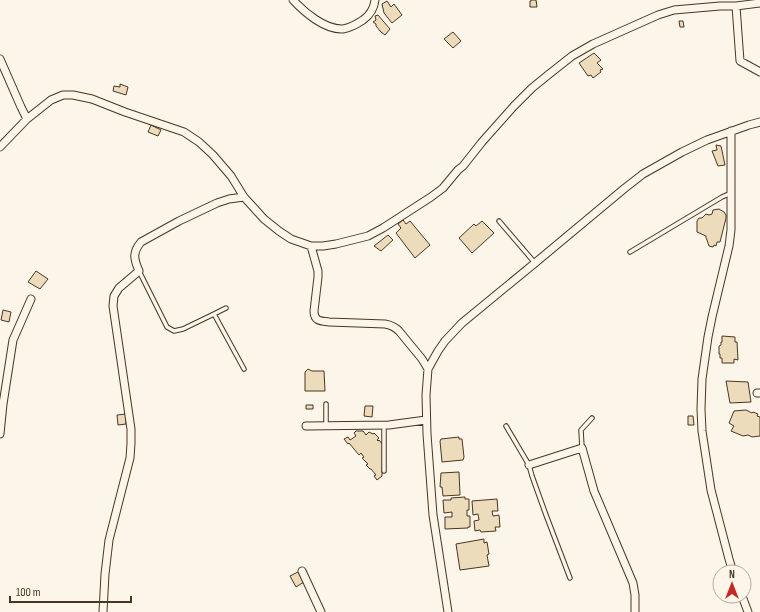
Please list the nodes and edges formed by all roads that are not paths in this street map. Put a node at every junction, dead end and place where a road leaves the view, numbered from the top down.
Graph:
1 (292, 0) edge
2 (375, 0) edge
3 (760, 3) edge
4 (736, 6) junction
5 (0, 58) edge
6 (760, 72) edge
7 (27, 119) junction
8 (760, 122) edge
9 (731, 131) junction
10 (0, 147) edge
11 (731, 193) junction
12 (244, 197) junction
13 (499, 221) dead end
14 (311, 246) junction
15 (630, 252) dead end
16 (535, 263) junction
17 (139, 271) junction
18 (31, 299) dead end
19 (226, 308) dead end
20 (214, 314) junction
21 (244, 369) dead end
22 (428, 369) junction
23 (326, 404) dead end
24 (592, 418) dead end
25 (426, 420) junction
26 (384, 425) junction
27 (306, 426) dead end
28 (326, 426) junction
29 (506, 426) dead end
30 (0, 434) edge
31 (582, 448) junction
32 (529, 465) junction
33 (384, 471) dead end
34 (731, 564) edge
35 (302, 571) dead end
36 (570, 578) dead end
37 (103, 612) edge
38 (321, 612) edge
39 (448, 612) edge
40 (635, 612) edge

1 - 2 street
3 - 4 street
4 - 6 street
4 - 14 street
5 - 7 street
7 - 10 street
7 - 12 street
8 - 9 street
9 - 11 street
9 - 16 street
11 - 15 lane
11 - 34 street
12 - 14 street
12 - 17 street
13 - 16 lane
14 - 22 street
16 - 22 street
17 - 20 lane
17 - 37 street
18 - 30 street
19 - 20 lane
20 - 21 lane
22 - 25 street
23 - 28 lane
24 - 31 lane
25 - 26 street
25 - 39 street
26 - 28 street
26 - 33 lane
27 - 28 street
29 - 32 lane
31 - 32 street
31 - 40 street
32 - 36 lane
35 - 38 street

